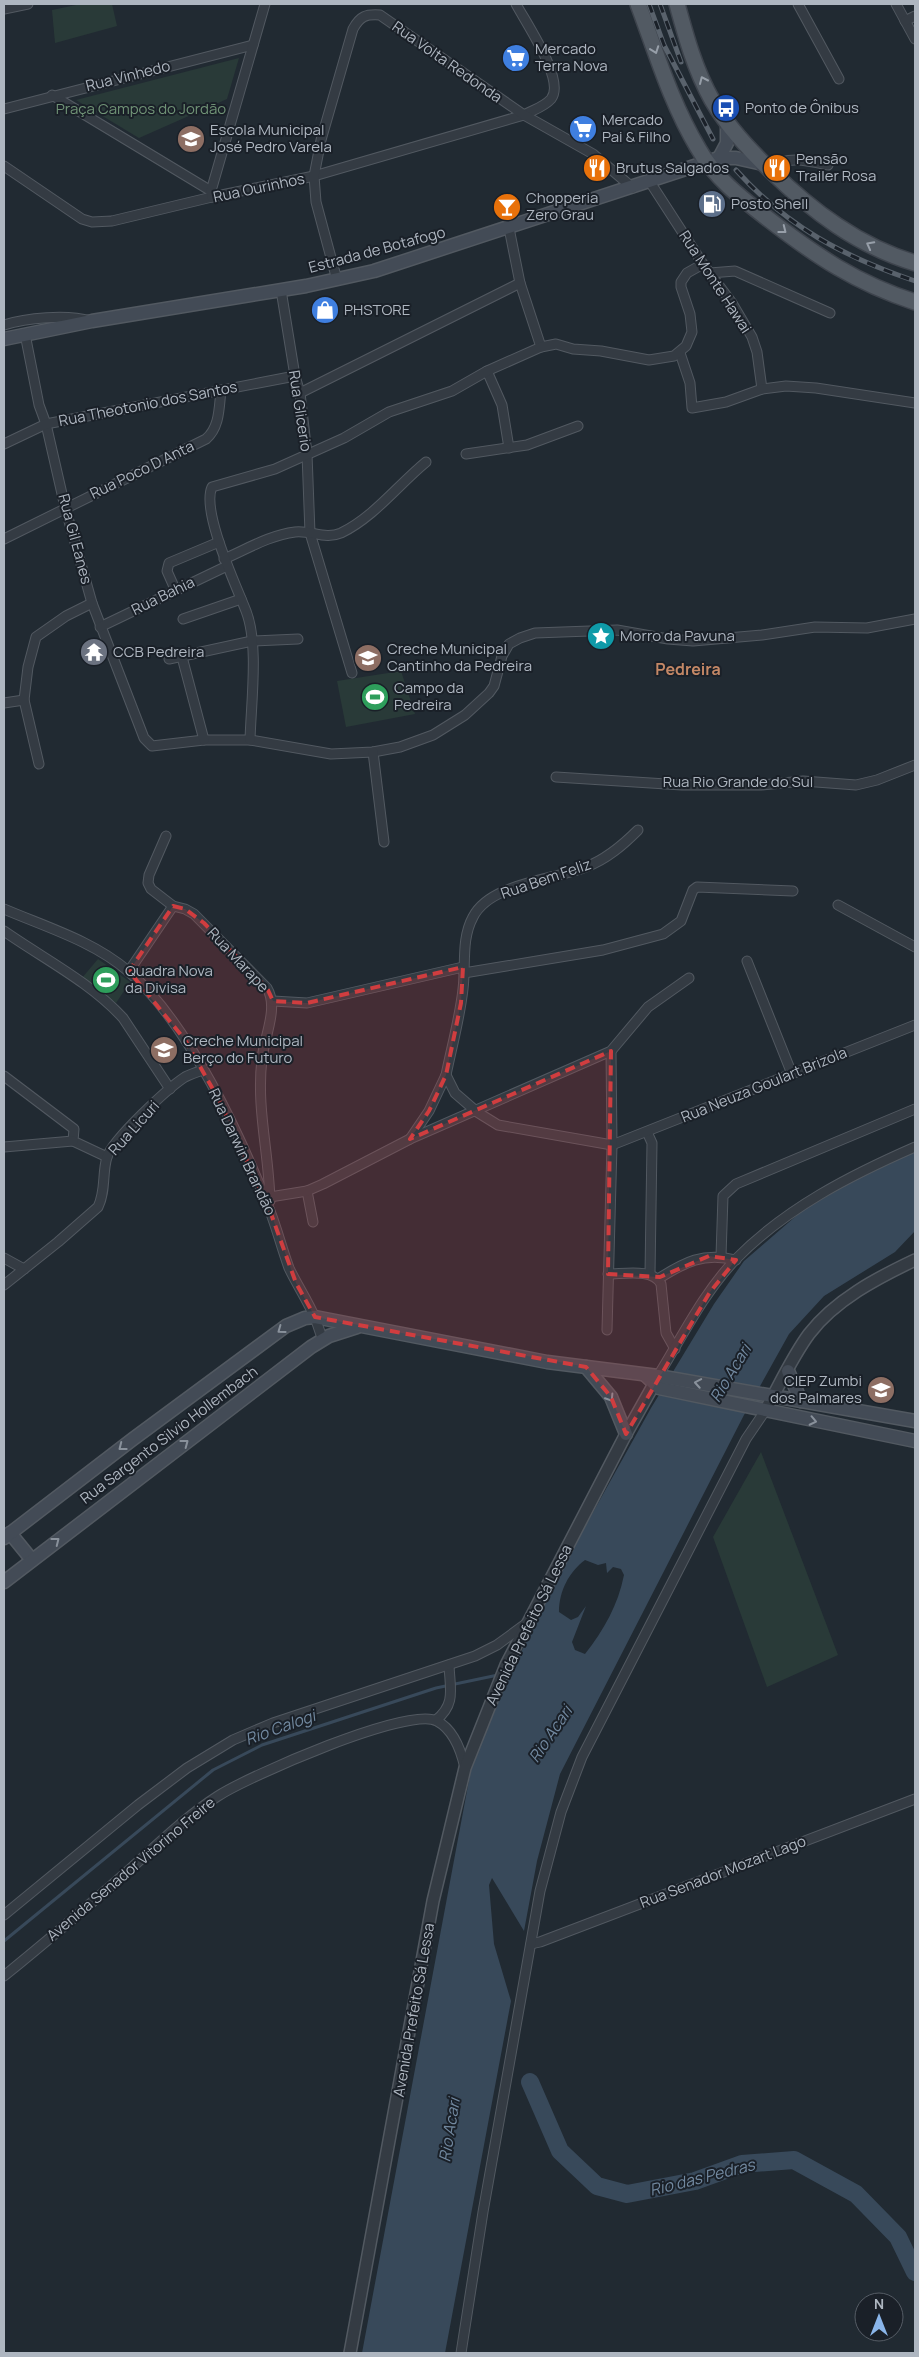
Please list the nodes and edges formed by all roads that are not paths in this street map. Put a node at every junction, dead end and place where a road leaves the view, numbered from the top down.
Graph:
1 (28, 4) edge
2 (265, 4) edge
3 (516, 4) edge
4 (638, 4) edge
5 (677, 4) edge
6 (798, 4) edge
7 (896, 4) edge
8 (4, 9) edge
9 (915, 16) edge
10 (905, 21) junction
11 (915, 40) edge
12 (252, 45) junction
13 (838, 79) dead end
14 (52, 95) junction
15 (4, 109) edge
16 (524, 114) junction
17 (727, 122) junction
18 (713, 161) junction
19 (765, 165) junction
20 (828, 165) dead end
21 (4, 166) edge
22 (314, 176) junction
23 (650, 182) junction
24 (633, 188) junction
25 (212, 194) junction
26 (509, 228) junction
27 (915, 263) edge
28 (702, 264) junction
29 (710, 273) junction
30 (336, 280) junction
31 (520, 283) junction
32 (281, 290) junction
33 (915, 302) edge
34 (830, 313) dead end
35 (92, 321) junction
36 (4, 325) edge
37 (25, 334) junction
38 (4, 339) edge
39 (541, 347) junction
40 (680, 353) junction
41 (487, 371) junction
42 (295, 376) junction
43 (762, 389) junction
44 (221, 390) junction
45 (300, 393) junction
46 (915, 404) edge
47 (46, 424) junction
48 (578, 426) dead end
49 (4, 444) edge
50 (509, 448) junction
51 (307, 454) junction
52 (466, 454) dead end
53 (426, 462) dead end
54 (65, 507) junction
55 (310, 533) junction
56 (4, 539) edge
57 (219, 542) junction
58 (225, 562) junction
59 (175, 590) junction
60 (241, 599) junction
61 (92, 603) junction
62 (183, 619) dead end
63 (915, 619) edge
64 (100, 627) junction
65 (298, 639) dead end
66 (252, 641) junction
67 (182, 657) junction
68 (170, 659) dead end
69 (352, 672) dead end
70 (24, 700) junction
71 (4, 703) edge
72 (204, 740) junction
73 (250, 740) junction
74 (373, 752) junction
75 (39, 764) dead end
76 (915, 765) edge
77 (556, 777) dead end
78 (638, 830) dead end
79 (166, 836) dead end
80 (384, 842) dead end
81 (793, 891) dead end
82 (838, 905) dead end
83 (173, 906) junction
84 (4, 909) edge
85 (4, 931) edge
86 (915, 947) edge
87 (747, 961) dead end
88 (464, 970) junction
89 (129, 972) junction
90 (689, 978) dead end
91 (273, 1001) junction
92 (915, 1025) edge
93 (611, 1051) junction
94 (203, 1070) junction
95 (792, 1074) junction
96 (446, 1075) junction
97 (4, 1076) edge
98 (170, 1089) junction
99 (915, 1109) edge
100 (477, 1112) junction
101 (647, 1132) junction
102 (410, 1139) junction
103 (73, 1141) junction
104 (612, 1145) junction
105 (4, 1147) edge
106 (915, 1147) edge
107 (107, 1157) junction
108 (307, 1191) junction
109 (270, 1197) junction
110 (270, 1211) junction
111 (312, 1222) dead end
112 (721, 1256) junction
113 (4, 1258) edge
114 (736, 1260) junction
115 (915, 1260) edge
116 (24, 1269) junction
117 (608, 1274) junction
118 (654, 1276) junction
119 (4, 1285) edge
120 (315, 1318) junction
121 (361, 1326) junction
122 (607, 1330) dead end
123 (323, 1340) junction
124 (675, 1349) junction
125 (586, 1367) junction
126 (788, 1371) junction
127 (656, 1380) junction
128 (768, 1396) junction
129 (801, 1401) junction
130 (760, 1410) junction
131 (915, 1421) edge
132 (626, 1434) junction
133 (915, 1441) edge
134 (7, 1536) edge
135 (32, 1560) junction
136 (4, 1582) edge
137 (527, 1623) junction
138 (449, 1665) junction
139 (436, 1720) junction
140 (465, 1768) junction
141 (915, 1799) edge
142 (4, 1915) edge
143 (531, 1944) junction
144 (4, 1976) edge
145 (350, 2353) edge
146 (461, 2353) edge

1 - 8 street
2 - 12 street
3 - 16 street, Rua Ourinhos
4 -> 18 main road
17 -> 5 main road
6 - 13 street
7 - 10 street
9 - 10 street
10 - 11 street
12 - 14 street, Rua Vinhedo
12 - 25 street
14 - 15 street, Rua Vinhedo
14 - 25 street
16 - 22 street, Rua Ourinhos
16 - 22 street, Rua Volta Redonda
16 - 24 street, Rua Volta Redonda
17 - 18 main road
17 - 19 main road
18 - 19 main road, Estrada de Botafogo
18 - 23 main road, Estrada de Botafogo
18 -> 33 main road
19 - 20 street
27 -> 19 main road
21 - 25 street, Rua Ourinhos
22 - 25 street, Rua Ourinhos
22 - 30 street, Rua Volta Redonda
23 - 24 main road, Estrada de Botafogo
23 - 28 street, Rua Monte Hawai
24 - 26 main road, Estrada de Botafogo
26 - 30 main road, Estrada de Botafogo
26 - 31 street
28 - 29 street, Rua Monte Hawai
28 - 40 street
29 - 34 street
29 - 43 street, Rua Monte Hawai
30 - 32 main road, Estrada de Botafogo
31 - 39 street
31 - 45 street
32 - 35 main road, Estrada de Botafogo
32 - 42 street, Rua Glicerio
35 - 36 street
35 - 37 main road, Estrada de Botafogo
37 - 38 main road, Estrada de Botafogo
37 - 47 street, Rua Gil Eanes
39 - 40 street
39 - 41 street
40 - 43 street
41 - 50 street
41 - 51 street
42 - 44 street, Rua Theotonio dos Santos
42 - 45 street, Rua Glicerio
43 - 46 street
44 - 47 street, Rua Theotonio dos Santos
44 - 54 street, Rua Poco D Anta
45 - 51 street, Rua Glicerio
47 - 49 street, Rua Theotonio dos Santos
47 - 54 street, Rua Gil Eanes
48 - 50 street
50 - 52 street
51 - 55 street, Rua Glicerio
51 - 57 street
53 - 55 street, Rua Bahia
54 - 56 street, Rua Poco D Anta
54 - 61 street, Rua Gil Eanes
55 - 58 street, Rua Bahia
55 - 69 street, Rua Glicerio
57 - 58 street
57 - 59 street
58 - 59 street, Rua Bahia
58 - 60 street
59 - 64 street, Rua Bahia
60 - 62 street
60 - 66 street
61 - 64 street, Rua Gil Eanes
61 - 70 street
63 - 74 street
64 - 72 street, Rua Gil Eanes
65 - 66 street
66 - 67 street
66 - 73 street
67 - 68 street
67 - 72 street
70 - 71 street
70 - 75 street
72 - 73 street
73 - 74 street
74 - 80 street
76 - 77 street, Rua Rio Grande do Sul
78 - 88 street, Rua Bem Feliz
79 - 83 street, Rua Marape
81 - 88 street
82 - 86 street
83 - 89 street
83 - 91 street, Rua Marape
84 - 89 street, Rua Darwin Brandão
85 - 98 street
87 - 95 street
88 - 91 street
88 - 96 street, Rua Bem Feliz
89 - 94 street, Rua Darwin Brandão
90 - 93 street
91 - 109 street, Rua Marape
92 - 95 street, Rua Neuza Goulart Brizola
93 - 100 street
93 - 104 street
94 - 98 street, Rua Licuri
94 - 110 street, Rua Darwin Brandão
95 - 101 street, Rua Neuza Goulart Brizola
96 - 100 street
96 - 102 street, Rua Bem Feliz
97 - 103 street
98 - 107 street, Rua Licuri
99 - 112 street
100 - 102 street
100 - 104 street
101 - 104 street, Rua Neuza Goulart Brizola
101 - 118 street
102 - 108 street
103 - 105 street
103 - 107 street
104 - 117 street
106 - 114 street, Avenida Prefeito Sá Lessa
107 - 116 street, Rua Licuri
108 - 109 street
108 - 111 street
109 - 110 street, Rua Marape
110 - 120 street, Rua Darwin Brandão
112 - 114 street
112 - 118 street
113 - 116 street
114 - 124 street, Avenida Prefeito Sá Lessa
115 - 126 street
116 - 119 street, Rua Licuri
117 - 118 street
117 - 122 street
118 - 124 street
120 - 121 main road, Rua Sargento Silvio Hollembach
120 - 123 street, Rua Darwin Brandão
120 -> 134 main road, Rua Sargento Silvio Hollembach
121 - 123 main road, Rua Sargento Silvio Hollembach
121 - 125 main road, Rua Sargento Silvio Hollembach
135 -> 123 main road, Rua Sargento Silvio Hollembach
124 - 127 street, Avenida Prefeito Sá Lessa
125 - 127 main road, Rua Sargento Silvio Hollembach
125 -> 132 main road
126 - 128 street
126 - 129 main road
128 -> 127 main road, Rua Sargento Silvio Hollembach
127 - 130 main road, Rua Sargento Silvio Hollembach
127 - 132 street, Avenida Prefeito Sá Lessa
128 - 129 main road, Rua Sargento Silvio Hollembach
128 - 130 street
129 - 131 main road, Rua Sargento Silvio Hollembach
130 -> 133 main road, Rua Sargento Silvio Hollembach
130 - 143 street
132 - 137 street, Avenida Prefeito Sá Lessa
134 - 135 main road
135 - 136 main road, Rua Sargento Silvio Hollembach
137 - 138 street
137 - 140 street, Avenida Prefeito Sá Lessa
138 - 139 street
138 - 142 street
139 - 140 street
139 - 144 street, Avenida Senador Vitorino Freire
140 - 145 street, Avenida Prefeito Sá Lessa
141 - 143 street, Rua Senador Mozart Lago
143 - 146 street

